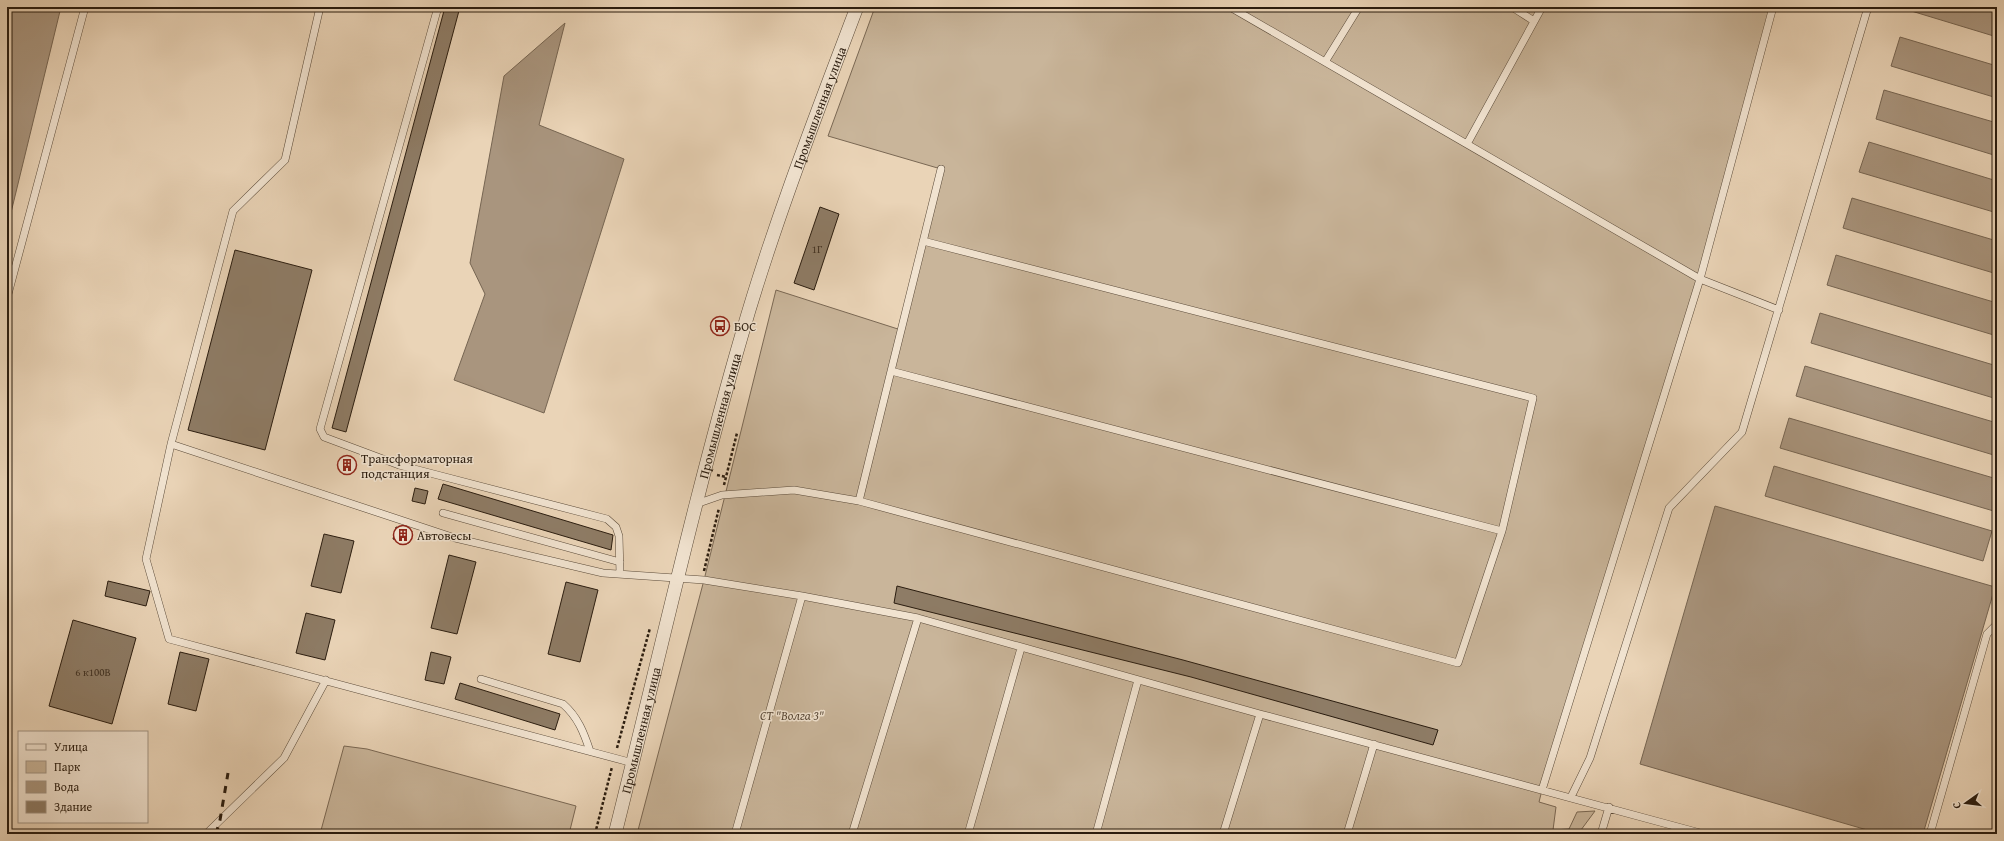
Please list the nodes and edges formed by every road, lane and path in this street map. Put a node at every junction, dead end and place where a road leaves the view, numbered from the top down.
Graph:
1 (85, 7) edge
2 (320, 7) edge
3 (438, 7) edge
4 (857, 7) edge
5 (1230, 7) edge
6 (1359, 7) edge
7 (1512, 7) edge
8 (1542, 7) edge
9 (1773, 7) edge
10 (1868, 7) edge
11 (1534, 21) junction
12 (1325, 62) junction
13 (1467, 144) junction
14 (941, 169) dead end
15 (923, 241) junction
16 (1700, 279) junction
17 (7, 298) edge
18 (1779, 310) junction
19 (891, 371) junction
20 (171, 444) junction
21 (859, 501) junction
22 (696, 504) junction
23 (443, 513) dead end
24 (1502, 530) junction
25 (620, 562) junction
26 (620, 574) junction
27 (679, 578) junction
28 (802, 596) junction
29 (918, 618) junction
30 (1997, 624) edge
31 (1021, 648) junction
32 (481, 679) dead end
33 (326, 680) junction
34 (1138, 680) junction
35 (1260, 714) junction
36 (1374, 744) junction
37 (590, 751) junction
38 (633, 763) junction
39 (1542, 790) junction
40 (1571, 797) junction
41 (1609, 807) junction
42 (206, 834) edge
43 (615, 834) edge
44 (735, 834) edge
45 (852, 834) edge
46 (968, 834) edge
47 (1096, 834) edge
48 (1223, 834) edge
49 (1347, 834) edge
50 (1601, 834) edge
51 (1704, 834) edge
52 (1930, 834) edge

1 - 17 lane
2 - 20 lane
3 - 25 lane
4 - 22 street, Промышленная улица
5 - 12 lane
6 - 12 lane
7 - 11 lane
8 - 11 lane
9 - 16 lane
10 - 18 lane
11 - 13 lane
12 - 13 lane
13 - 16 lane
14 - 15 lane
15 - 19 lane
15 - 24 lane
16 - 18 lane
16 - 39 lane
18 - 40 lane
19 - 21 lane
19 - 24 lane
20 - 26 lane
20 - 33 lane
21 - 22 lane
21 - 24 lane
22 - 27 street, Промышленная улица
23 - 25 lane
25 - 26 lane
26 - 27 lane
27 - 28 lane
27 - 38 street, Промышленная улица
28 - 29 lane
28 - 44 lane
29 - 31 lane
29 - 45 lane
30 - 52 lane
31 - 34 lane
31 - 46 lane
32 - 37 lane
33 - 37 lane
33 - 42 lane
34 - 35 lane
34 - 47 lane
35 - 36 lane
35 - 48 lane
36 - 39 lane
36 - 49 lane
37 - 38 lane
38 - 43 street, Промышленная улица
39 - 40 lane
40 - 41 lane
41 - 50 lane
41 - 51 lane

